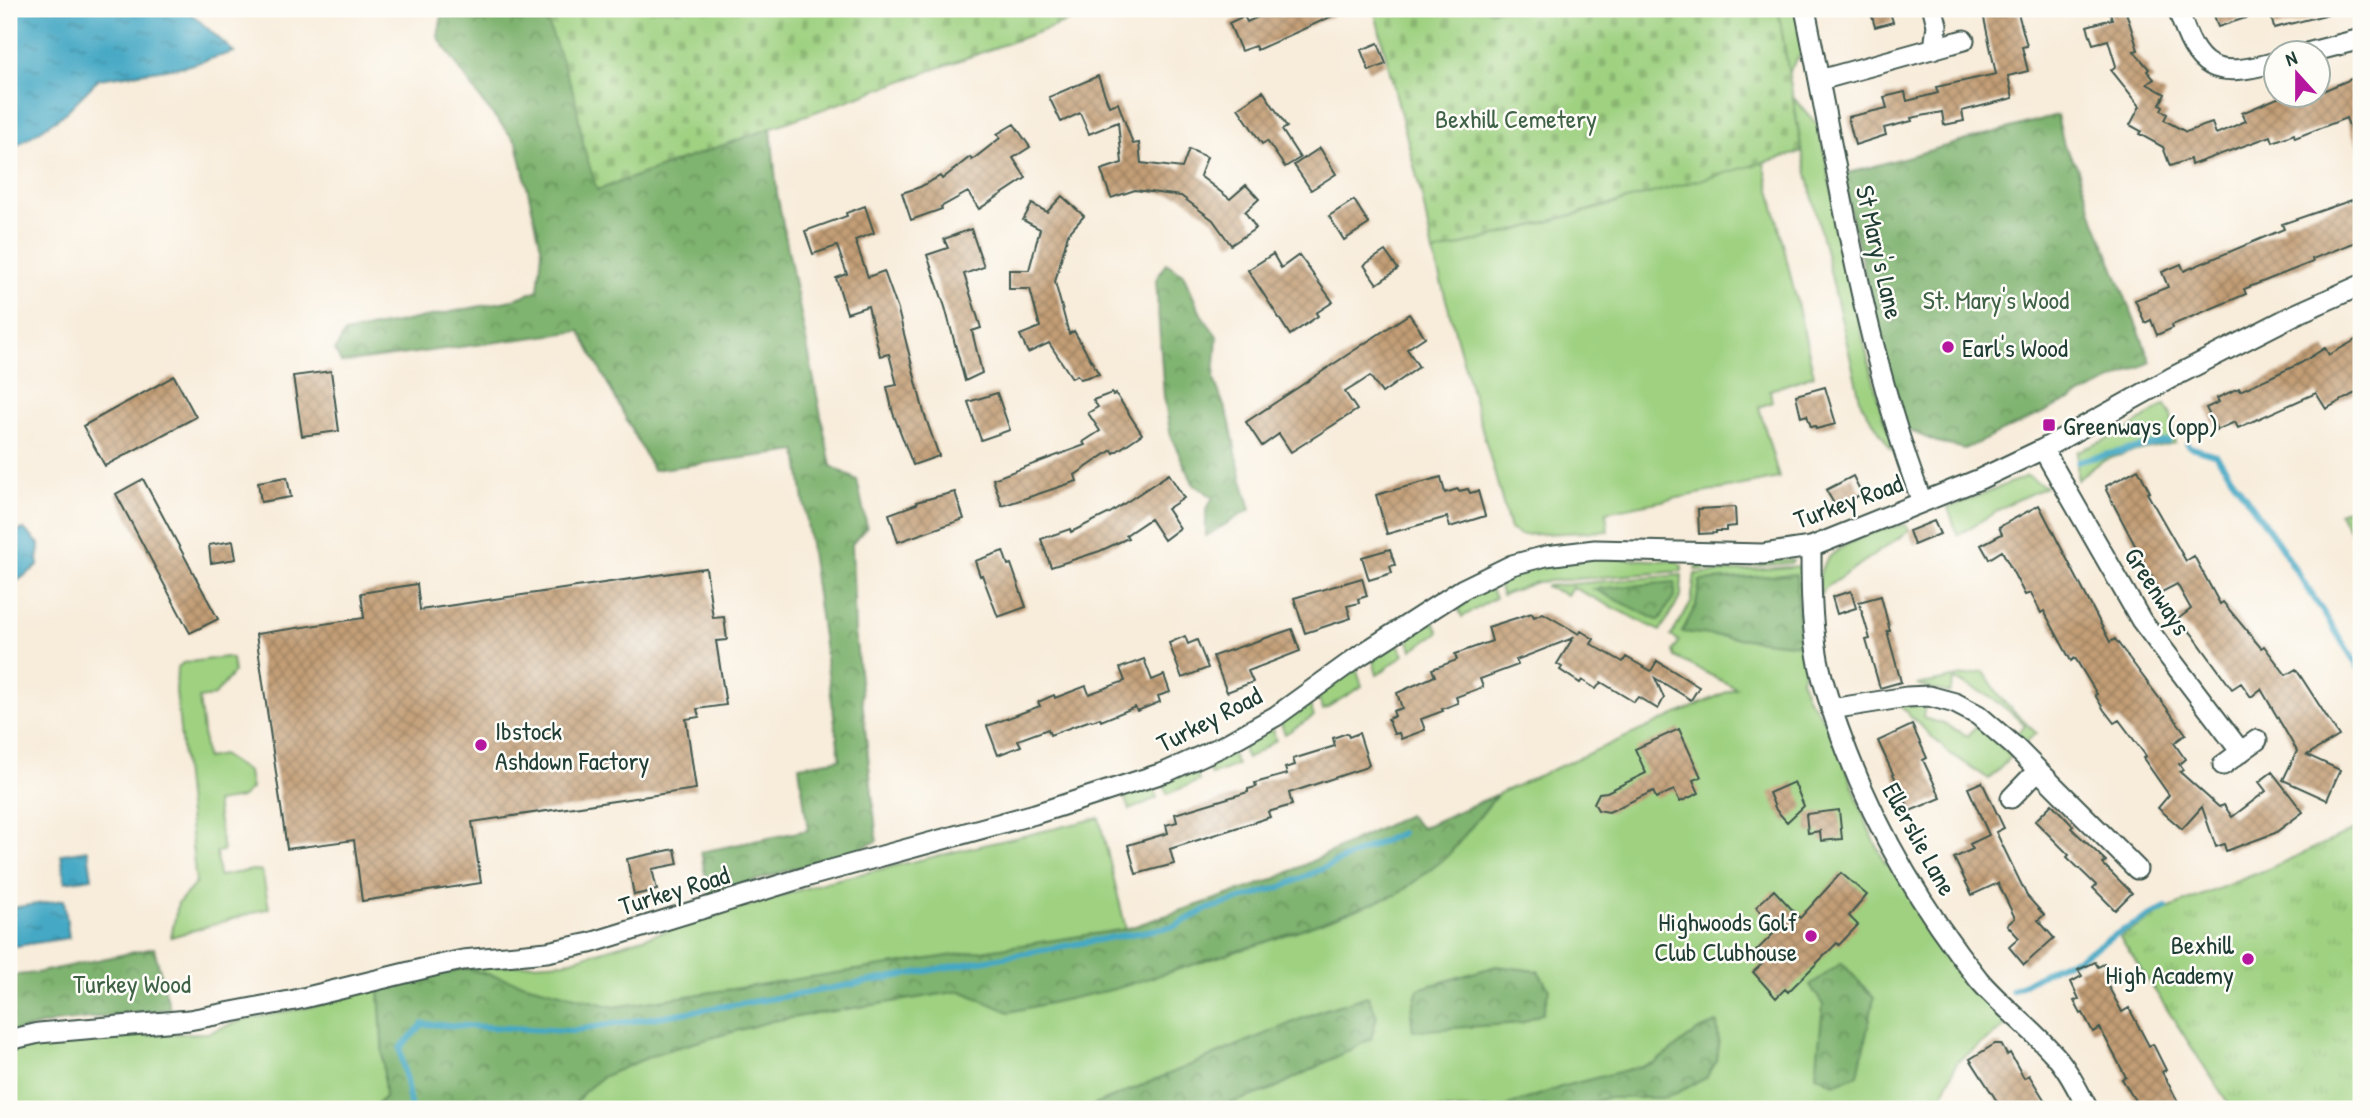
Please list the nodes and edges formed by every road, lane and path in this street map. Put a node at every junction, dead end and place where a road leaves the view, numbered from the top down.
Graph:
1 (1805, 9) edge
2 (1933, 9) edge
3 (2178, 9) edge
4 (2361, 39) edge
5 (1964, 40) dead end
6 (2332, 47) edge
7 (1934, 49) junction
8 (2262, 66) edge
9 (1820, 79) junction
10 (2361, 285) edge
11 (2043, 449) junction
12 (1922, 502) junction
13 (1811, 547) junction
14 (1831, 709) junction
15 (2223, 765) dead end
16 (2038, 770) junction
17 (2011, 799) dead end
18 (2137, 869) dead end
19 (9, 1040) edge
20 (2088, 1109) edge

1 - 9 street, St Mary's Lane
2 - 7 street
3 - 8 street
4 - 6 street
5 - 7 street
7 - 9 street
9 - 12 street, St Mary's Lane
10 - 11 street, Turkey Road
11 - 12 street, Turkey Road
11 - 15 street, Greenways
12 - 13 street, Turkey Road
13 - 14 street, Ellerslie Lane
13 - 19 street, Turkey Road
14 - 16 street
14 - 20 street, Ellerslie Lane
16 - 17 street
16 - 18 street

